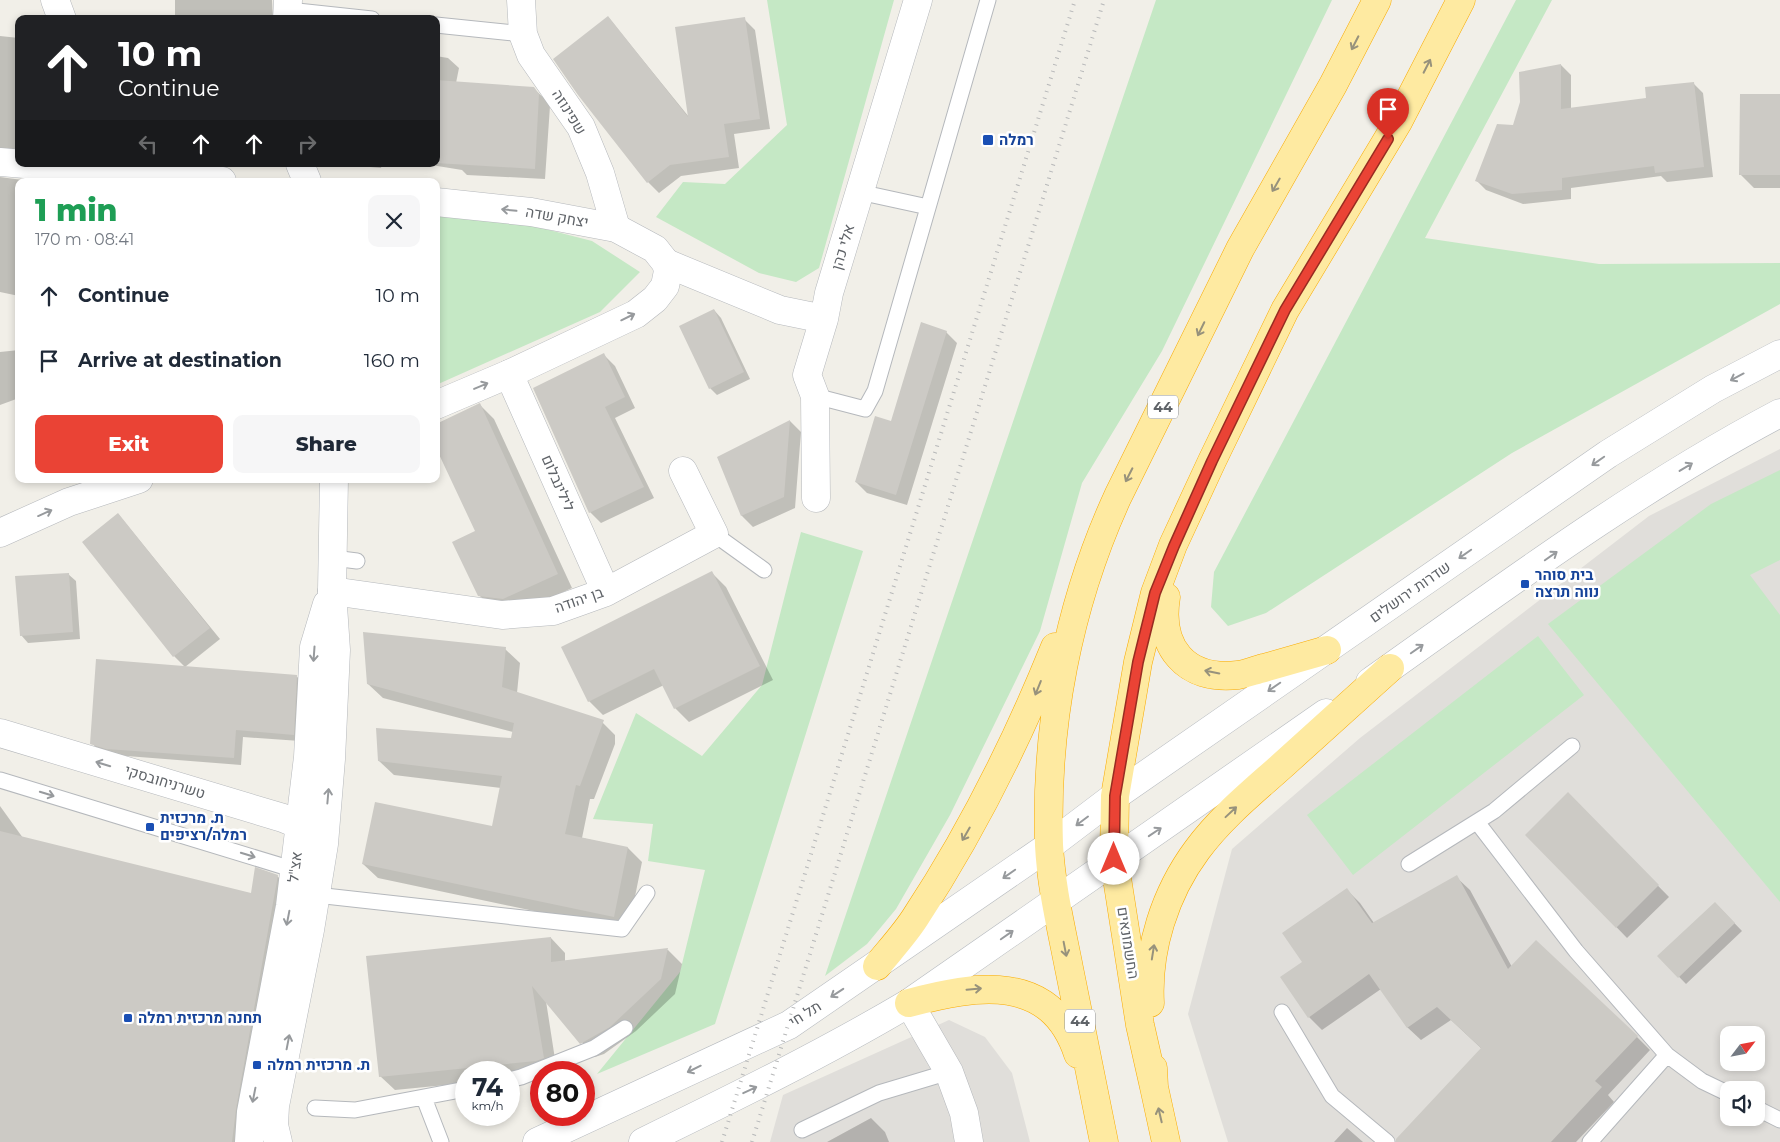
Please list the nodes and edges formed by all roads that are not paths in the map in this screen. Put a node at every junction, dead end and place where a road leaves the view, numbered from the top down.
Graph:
1 (55, 0) edge
2 (521, 0) edge
3 (918, 0) edge
4 (988, 0) edge
5 (1377, 0) edge
6 (1461, 0) edge
7 (288, 10) edge
8 (61, 15) edge
9 (335, 15) edge
10 (440, 25) edge
11 (524, 34) junction
12 (0, 162) edge
13 (15, 163) edge
14 (83, 167) edge
15 (116, 169) edge
16 (196, 178) edge
17 (860, 192) junction
18 (440, 202) edge
19 (928, 207) junction
20 (616, 228) junction
21 (665, 275) junction
22 (824, 318) junction
23 (1780, 354) edge
24 (509, 374) junction
25 (815, 396) junction
26 (440, 403) edge
27 (1780, 412) edge
28 (684, 471) dead end
29 (112, 483) edge
30 (335, 483) edge
31 (92, 486) edge
32 (816, 498) dead end
33 (0, 533) edge
34 (714, 534) junction
35 (1097, 546) junction
36 (1174, 546) junction
37 (764, 570) dead end
38 (326, 591) junction
39 (606, 592) junction
40 (1327, 650) junction
41 (1390, 668) junction
42 (0, 733) edge
43 (1572, 746) dead end
44 (0, 780) edge
45 (1115, 796) junction
46 (1477, 822) junction
47 (300, 825) junction
48 (324, 844) junction
49 (1049, 846) junction
50 (1114, 859) junction
51 (1409, 864) dead end
52 (295, 870) junction
53 (647, 893) dead end
54 (316, 895) junction
55 (1056, 901) junction
56 (877, 966) junction
57 (909, 1003) junction
58 (1282, 1012) dead end
59 (625, 1028) dead end
60 (1667, 1055) junction
61 (949, 1072) junction
62 (520, 1077) edge
63 (1154, 1087) junction
64 (1720, 1090) edge
65 (455, 1091) edge
66 (424, 1098) junction
67 (315, 1108) dead end
68 (1765, 1112) edge
69 (1780, 1120) edge
70 (802, 1130) dead end
71 (1102, 1131) edge
72 (249, 1142) edge
73 (278, 1142) edge
74 (441, 1142) edge
75 (537, 1142) edge
76 (643, 1142) edge
77 (969, 1142) edge
78 (1166, 1142) edge
79 (1387, 1142) edge
80 (1590, 1142) edge

1 - 8 street
2 - 11 street, שפינוזה
3 - 17 street, אלי כהן
4 - 19 lane
5 -> 35 highway, 44
36 -> 6 highway
7 - 9 lane
10 - 11 lane
11 - 20 street, שפינוזה
12 - 13 street
14 - 15 street
15 - 16 street
17 - 19 lane
17 - 22 street, אלי כהן
20 -> 18 street, יצחק שדה
19 - 25 lane
20 - 21 street, יצחק שדה
21 - 22 street
24 -> 21 street
22 - 25 street, אלי כהן
23 -> 40 street, שדרות ירושלים
26 -> 24 street
24 - 39 street, לילינבלום
25 - 32 street, אלי כהן
41 -> 27 street
28 - 34 street
29 - 31 street
30 - 38 street, אצ"ל
33 -> 31 street
34 - 37 lane
34 - 39 street, בן יהודה
35 - 49 highway, 44
35 -> 56 highway
40 -> 36 highway
36 - 45 highway, החשמונאים
38 - 39 street, בן יהודה
38 -> 47 street, אצ"ל
48 -> 38 street, אצ"ל
40 -> 45 street, שדרות ירושלים
50 -> 41 street
63 -> 41 highway
47 -> 42 street, טשרניחובסקי
43 - 46 lane
44 -> 52 lane
45 -> 49 street, שדרות ירושלים
45 - 50 highway, החשמונאים
46 - 51 lane
46 - 60 lane
47 - 48 street, טשרניחובסקי
47 - 52 street, אצ"ל
48 - 54 street, אצ"ל
49 - 55 highway, 44
49 -> 56 street, תל חי
50 - 55 street
50 - 63 highway, החשמונאים
52 -> 72 street, אצ"ל
53 - 54 lane
73 -> 54 street, אצ"ל
57 -> 55 street
55 -> 71 highway, 44
56 -> 75 street, תל חי
57 - 61 street
57 -> 71 highway
76 -> 57 street
58 - 79 lane
59 - 62 lane
60 - 64 lane
60 - 80 lane
61 - 70 lane
61 - 77 street
78 -> 63 highway
65 - 66 lane
66 - 67 lane
66 - 74 lane
68 - 69 lane

